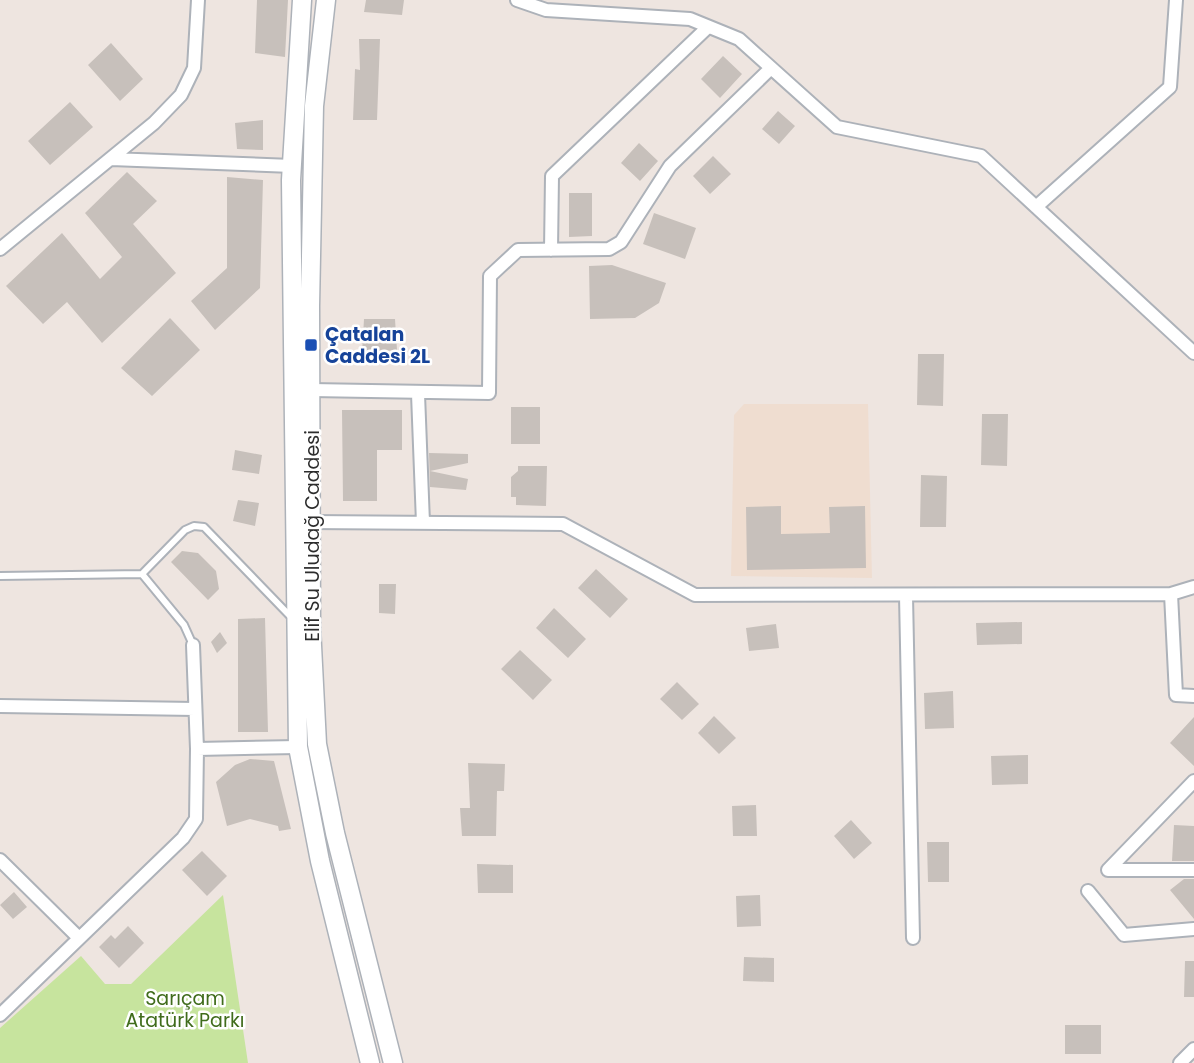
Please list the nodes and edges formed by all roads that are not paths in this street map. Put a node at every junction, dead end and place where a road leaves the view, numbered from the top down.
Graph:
1 (198, 0) edge
2 (302, 0) edge
3 (326, 0) edge
4 (517, 0) edge
5 (1176, 0) edge
6 (708, 27) junction
7 (770, 69) junction
8 (111, 159) junction
9 (292, 166) junction
10 (1036, 207) junction
11 (0, 249) edge
12 (551, 250) junction
13 (1194, 353) edge
14 (311, 390) junction
15 (418, 394) junction
16 (309, 522) junction
17 (423, 523) junction
18 (142, 574) junction
19 (0, 576) edge
20 (1194, 587) edge
21 (1171, 594) junction
22 (906, 596) junction
23 (295, 620) junction
24 (193, 645) joint
25 (1194, 696) edge
26 (0, 706) edge
27 (195, 709) junction
28 (298, 747) junction
29 (197, 749) junction
30 (1194, 781) edge
31 (0, 860) edge
32 (1194, 870) edge
33 (1088, 891) dead end
34 (1194, 929) edge
35 (79, 938) junction
36 (913, 938) dead end
37 (0, 1014) edge
38 (1194, 1049) edge
39 (370, 1063) edge
40 (393, 1063) edge
41 (1180, 1063) edge

1 - 8 street
2 - 9 main road, Elif Su Uludağ Caddesi
3 - 14 main road, Elif Su Uludağ Caddesi
4 - 6 street
5 - 10 street
6 - 7 street
6 - 12 street
7 - 10 street
7 - 12 street
8 - 9 street
8 - 11 street
9 - 23 main road, Elif Su Uludağ Caddesi
10 - 13 street
12 - 15 street
14 - 15 street
14 - 16 main road, Elif Su Uludağ Caddesi
15 - 17 street
16 - 17 street
16 - 40 main road, Elif Su Uludağ Caddesi
17 - 22 street
18 - 19 lane
18 - 23 lane
18 - 24 lane
20 - 21 street
21 - 22 street
21 - 25 street
22 - 36 street
23 - 28 main road, Elif Su Uludağ Caddesi
24 - 27 street
26 - 27 street
27 - 29 street
28 - 29 street
28 - 39 main road, Elif Su Uludağ Caddesi
29 - 35 street
30 - 32 street
31 - 35 street
33 - 34 street
35 - 37 street
38 - 41 street

